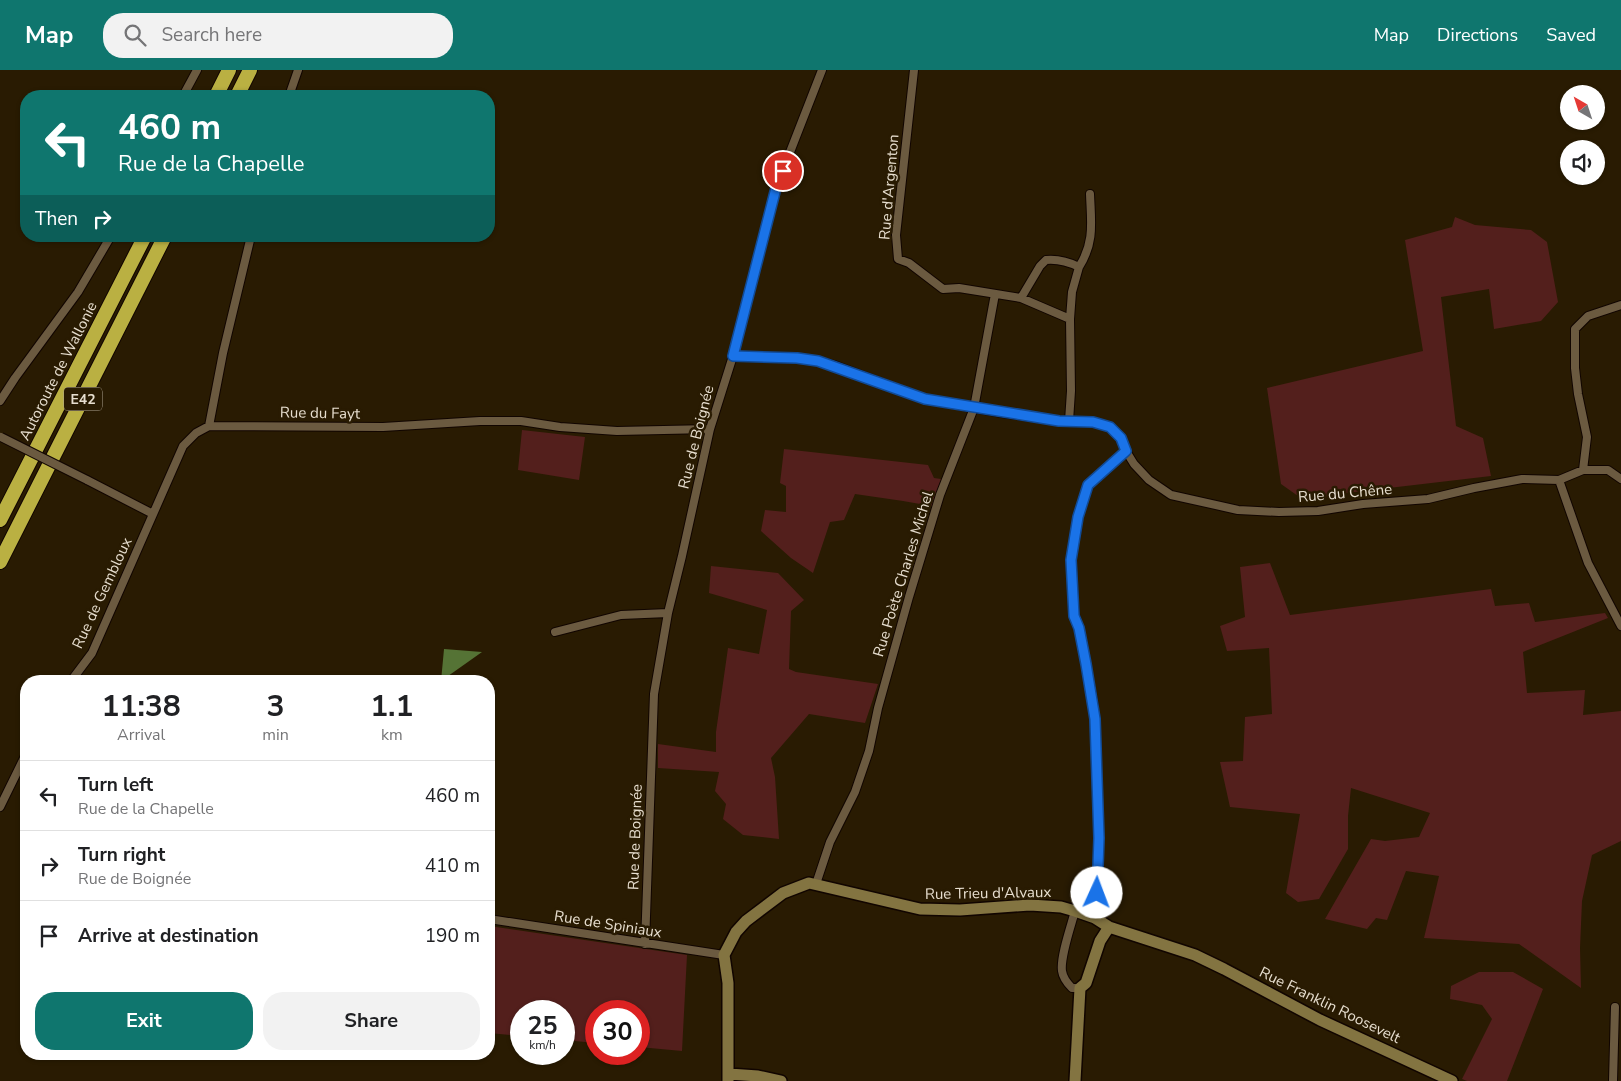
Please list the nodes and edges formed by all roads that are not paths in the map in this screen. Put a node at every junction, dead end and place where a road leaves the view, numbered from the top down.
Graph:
1 (196, 70) edge
2 (229, 70) edge
3 (250, 70) edge
4 (298, 70) edge
5 (822, 70) edge
6 (914, 70) edge
7 (186, 90) edge
8 (219, 90) edge
9 (239, 90) edge
10 (291, 90) edge
11 (1090, 194) dead end
12 (107, 242) edge
13 (142, 242) edge
14 (162, 242) edge
15 (249, 242) edge
16 (1079, 267) junction
17 (995, 294) junction
18 (1021, 298) junction
19 (1621, 305) edge
20 (1070, 319) junction
21 (733, 356) junction
22 (0, 401) edge
23 (974, 408) junction
24 (1069, 421) junction
25 (209, 426) junction
26 (710, 429) junction
27 (1, 436) edge
28 (1126, 451) junction
29 (1583, 470) junction
30 (1621, 479) edge
31 (1559, 480) junction
32 (153, 514) junction
33 (0, 520) edge
34 (0, 562) edge
35 (668, 613) junction
36 (1621, 626) edge
37 (554, 632) dead end
38 (76, 675) edge
39 (20, 766) edge
40 (0, 807) edge
41 (816, 884) junction
42 (1075, 911) junction
43 (1095, 918) junction
44 (495, 920) edge
45 (1109, 927) junction
46 (645, 944) junction
47 (724, 955) junction
48 (1080, 988) junction
49 (1615, 1008) dead end
50 (728, 1077) edge
51 (781, 1081) edge
52 (1075, 1081) edge
53 (1452, 1081) edge
54 (1613, 1081) edge

1 - 7 street
2 - 8 highway
3 - 9 highway
4 - 10 street
5 - 21 street, Rue de Boignée
6 - 17 street, Rue d'Argenton
11 - 16 street
12 - 22 street
13 - 33 highway, Autoroute de Wallonie / E42
14 - 34 highway, E42
15 - 25 street
16 - 18 street
16 - 20 street
17 - 18 street
17 - 23 street, Rue Poète Charles Michel
18 - 20 street
19 - 29 street
20 - 24 street
21 - 23 street, Rue du Chêne
21 - 26 street, Rue de Boignée
23 - 24 street, Rue du Chêne
23 - 41 street, Rue Poète Charles Michel
24 - 28 street, Rue du Chêne
25 - 26 street, Rue du Fayt
25 - 32 street
26 - 35 street, Rue de Boignée
27 - 32 street, bridge
28 - 31 street, Rue du Chêne
28 - 43 street
29 - 30 street
29 - 31 street, Rue du Chêne
31 - 36 street
32 - 38 street, Rue de Gembloux
35 - 37 street
35 - 46 street, Rue de Boignée
39 - 40 street
41 - 42 main road, Rue Trieu d'Alvaux
41 - 47 main road, Rue Trieu d'Alvaux
42 - 43 main road, Rue Trieu d'Alvaux
42 - 48 street
43 - 45 main road, Rue Trieu d'Alvaux
44 - 46 street, Rue de Spiniaux
45 - 48 main road
45 - 53 main road, Rue Franklin Roosevelt
46 - 47 street, Rue de Spiniaux
47 - 50 main road
48 - 52 main road
49 - 54 street
50 - 51 main road

